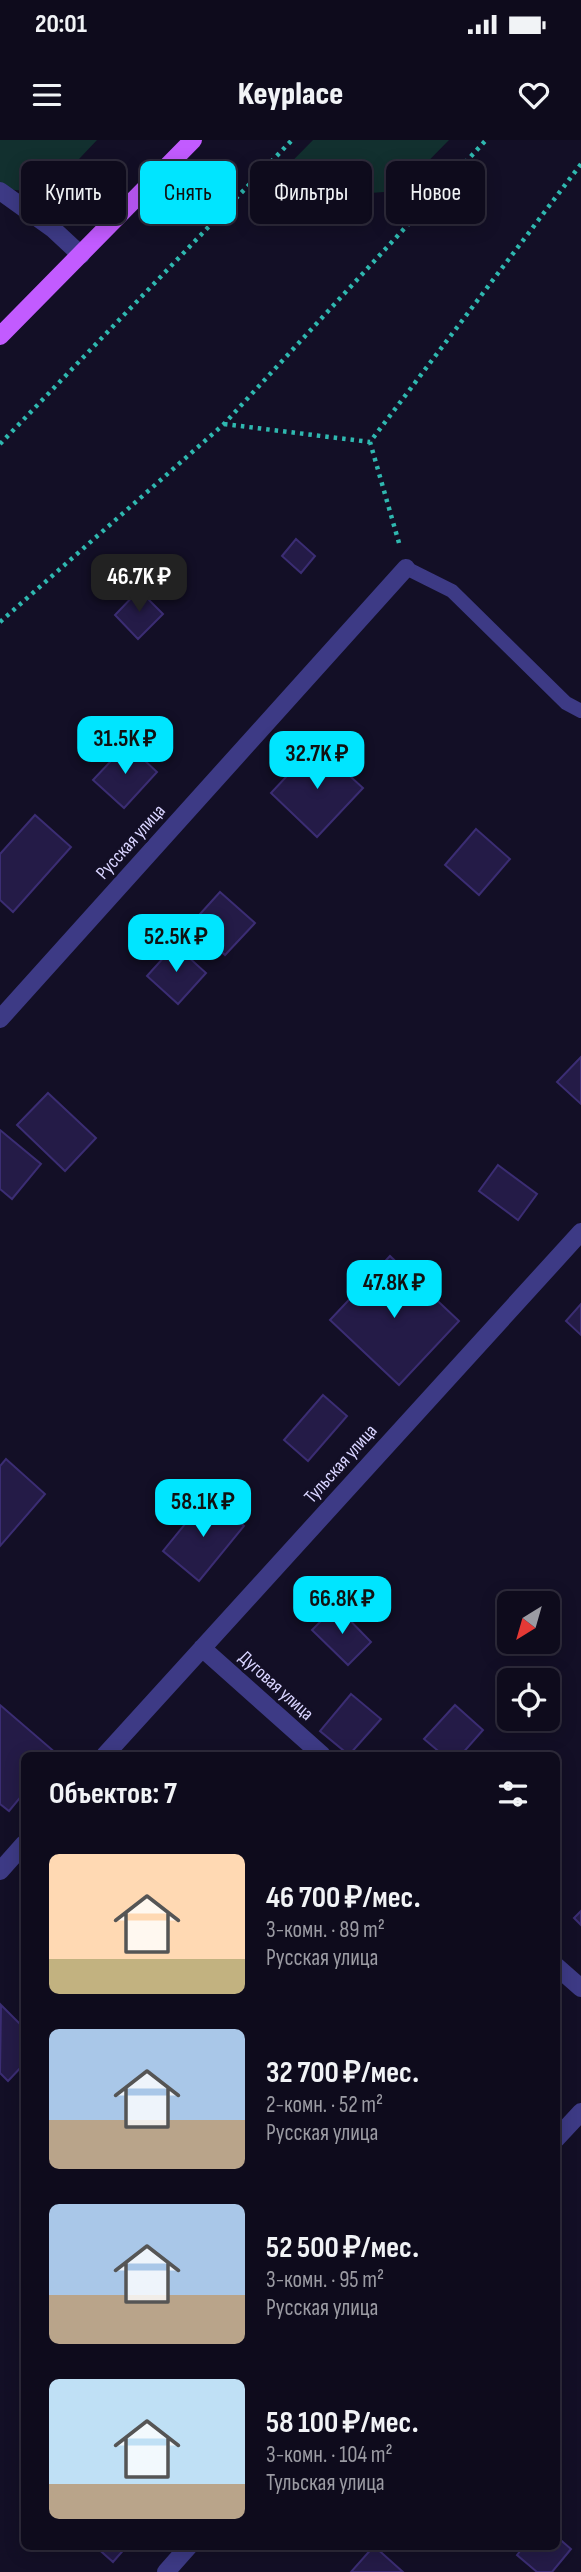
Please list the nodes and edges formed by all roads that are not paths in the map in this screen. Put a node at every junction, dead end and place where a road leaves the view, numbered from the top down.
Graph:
1 (193, 140) edge
2 (0, 191) edge
3 (81, 255) junction
4 (0, 336) edge
5 (405, 568) joint
6 (581, 711) edge
7 (0, 1019) edge
8 (581, 1232) edge
9 (202, 1648) junction
10 (108, 1752) edge
11 (319, 1752) edge
12 (21, 1847) edge
13 (0, 1871) edge
14 (560, 1970) edge
15 (581, 1988) edge
16 (581, 2112) edge
17 (560, 2135) edge
18 (185, 2550) edge
19 (166, 2572) edge

1 - 3 main road
2 - 3 street
3 - 4 main road
5 - 6 lane
5 - 7 street, Русская улица
8 - 9 street, Тульская улица
9 - 10 street, Тульская улица
9 - 11 street, Дуговая улица
12 - 13 street
14 - 15 street
16 - 17 street
18 - 19 street

